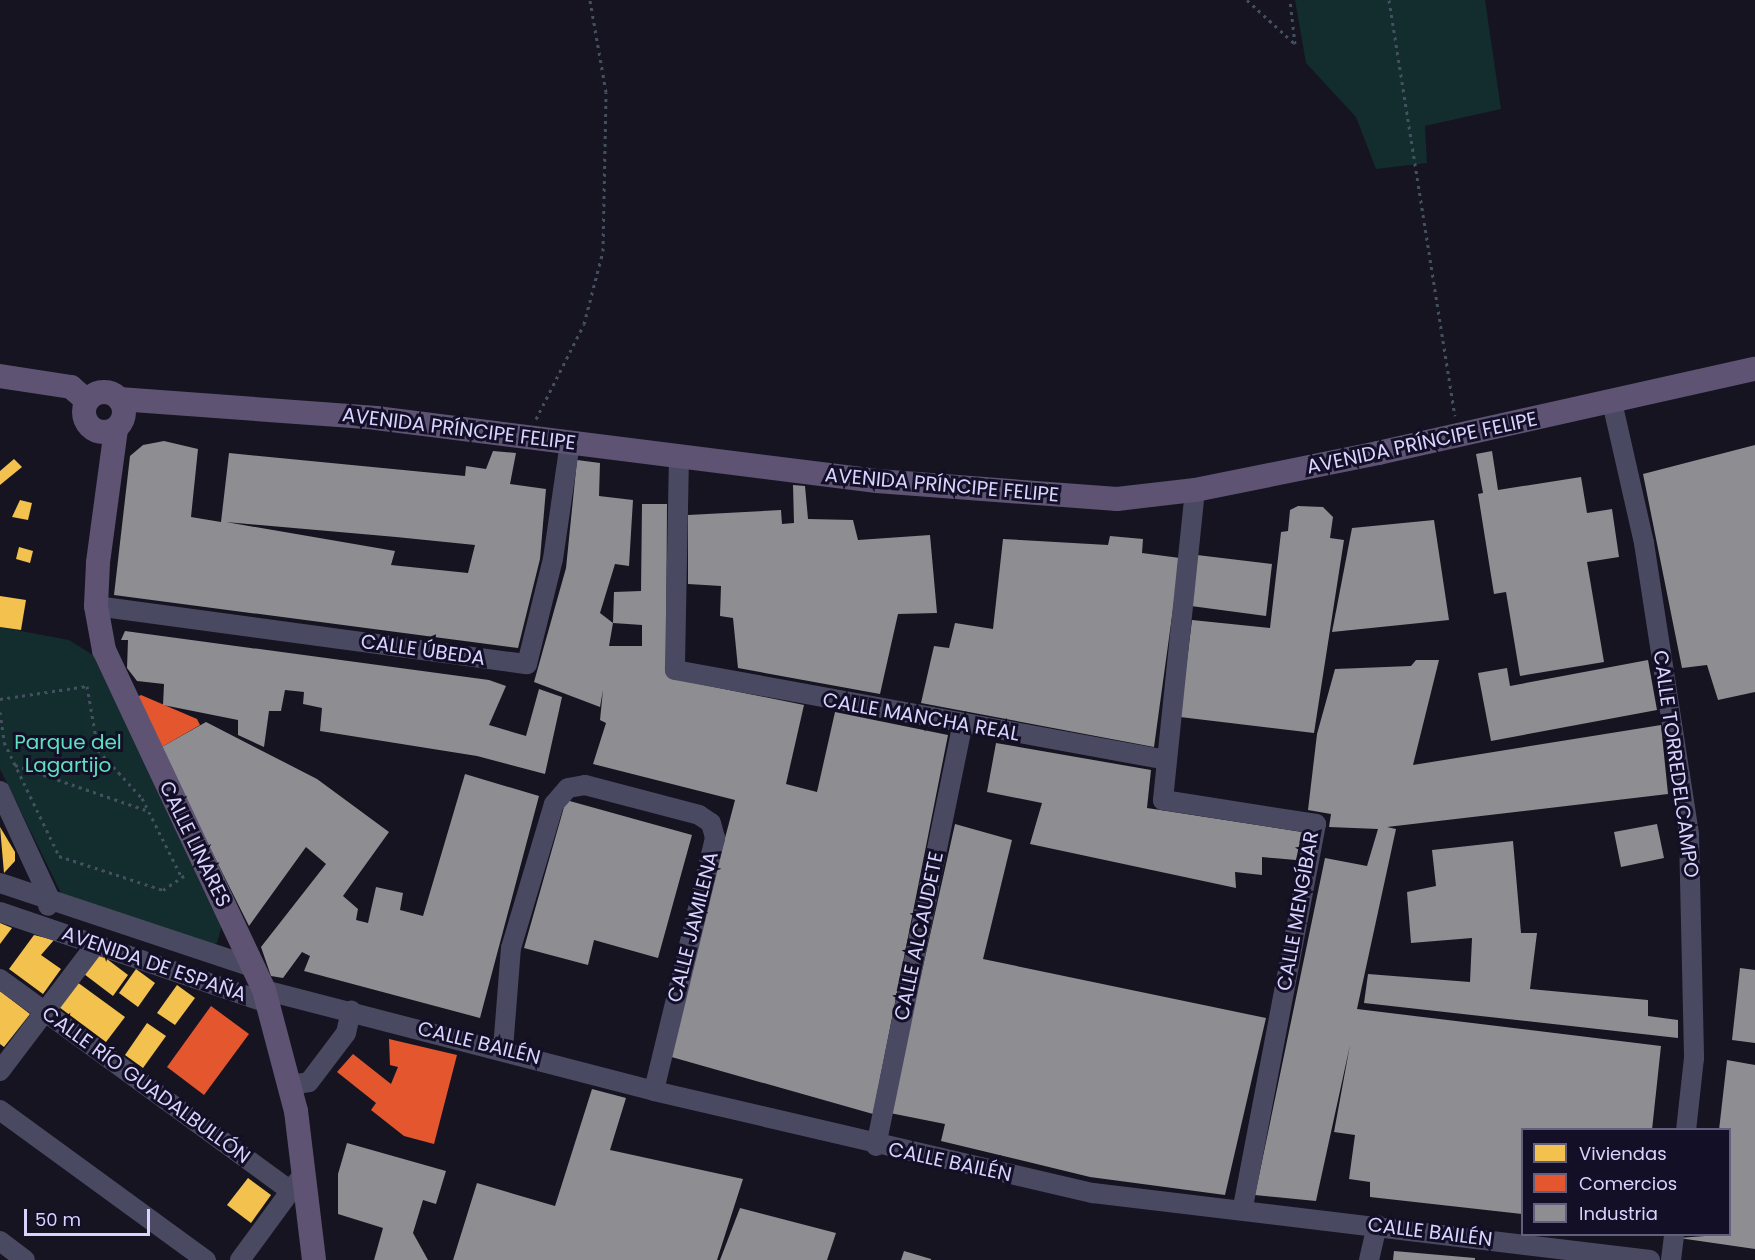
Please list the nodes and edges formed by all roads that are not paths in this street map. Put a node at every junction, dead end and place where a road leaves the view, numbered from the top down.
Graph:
1 (1755, 369) edge
2 (0, 376) edge
3 (119, 399) junction
4 (87, 401) junction
5 (1612, 402) junction
6 (116, 429) junction
7 (570, 442) junction
8 (679, 456) junction
9 (1195, 490) junction
10 (96, 606) junction
11 (962, 726) junction
12 (1167, 760) junction
13 (0, 791) edge
14 (0, 883) edge
15 (50, 899) junction
16 (0, 912) edge
17 (41, 926) junction
18 (96, 944) junction
19 (0, 979) edge
20 (262, 987) junction
21 (45, 1011) junction
22 (351, 1011) junction
23 (503, 1048) junction
24 (0, 1071) edge
25 (291, 1085) junction
26 (654, 1091) junction
27 (0, 1110) edge
28 (1686, 1128) edge
29 (876, 1146) junction
30 (297, 1183) junction
31 (1243, 1208) junction
32 (1377, 1225) junction
33 (1674, 1236) edge
34 (0, 1241) edge
35 (26, 1260) edge
36 (206, 1260) edge
37 (240, 1260) edge
38 (314, 1260) edge
39 (1369, 1260) edge
40 (1650, 1260) edge
41 (1671, 1260) edge

1 - 5 main road, AVENIDA PRÍNCIPE FELIPE
2 - 4 main road
3 - 4 main road
3 - 6 main road
3 - 7 main road, AVENIDA PRÍNCIPE FELIPE
4 - 6 main road
5 - 9 main road, AVENIDA PRÍNCIPE FELIPE
5 - 28 street, CALLE TORREDELCAMPO
6 - 10 main road, CALLE LINARES
7 - 8 main road, AVENIDA PRÍNCIPE FELIPE
7 - 10 street, CALLE ÚBEDA
8 - 9 main road, AVENIDA PRÍNCIPE FELIPE
8 - 11 street, CALLE MANCHA REAL
9 - 12 street, CALLE MENGÍBAR
10 - 20 main road, CALLE LINARES
11 - 12 street, CALLE MANCHA REAL
11 - 29 street, CALLE ALCAUDETE
12 - 31 street, CALLE MENGÍBAR
13 - 15 street
14 - 15 street, AVENIDA DE ESPAÑA
15 - 17 street, AVENIDA DE ESPAÑA
15 - 20 street, AVENIDA DE ESPAÑA
16 - 17 street, AVENIDA DE ESPAÑA
17 - 18 street, AVENIDA DE ESPAÑA
18 - 20 street, AVENIDA DE ESPAÑA
18 - 21 street
19 - 21 street, CALLE RÍO GUADALBULLÓN
20 - 22 street, CALLE BAILÉN
20 - 25 main road, CALLE LINARES
21 - 24 street
21 - 30 street, CALLE RÍO GUADALBULLÓN
22 - 23 street, CALLE BAILÉN
22 - 25 street
23 - 26 street, CALLE BAILÉN
23 - 26 street, CALLE JAMILENA
25 - 30 main road, CALLE LINARES
26 - 29 street, CALLE BAILÉN
27 - 36 street
29 - 31 street, CALLE BAILÉN
30 - 37 street
30 - 38 main road, CALLE LINARES
31 - 32 street, CALLE BAILÉN
32 - 39 street
32 - 40 street, CALLE BAILÉN
33 - 41 street
34 - 35 street

